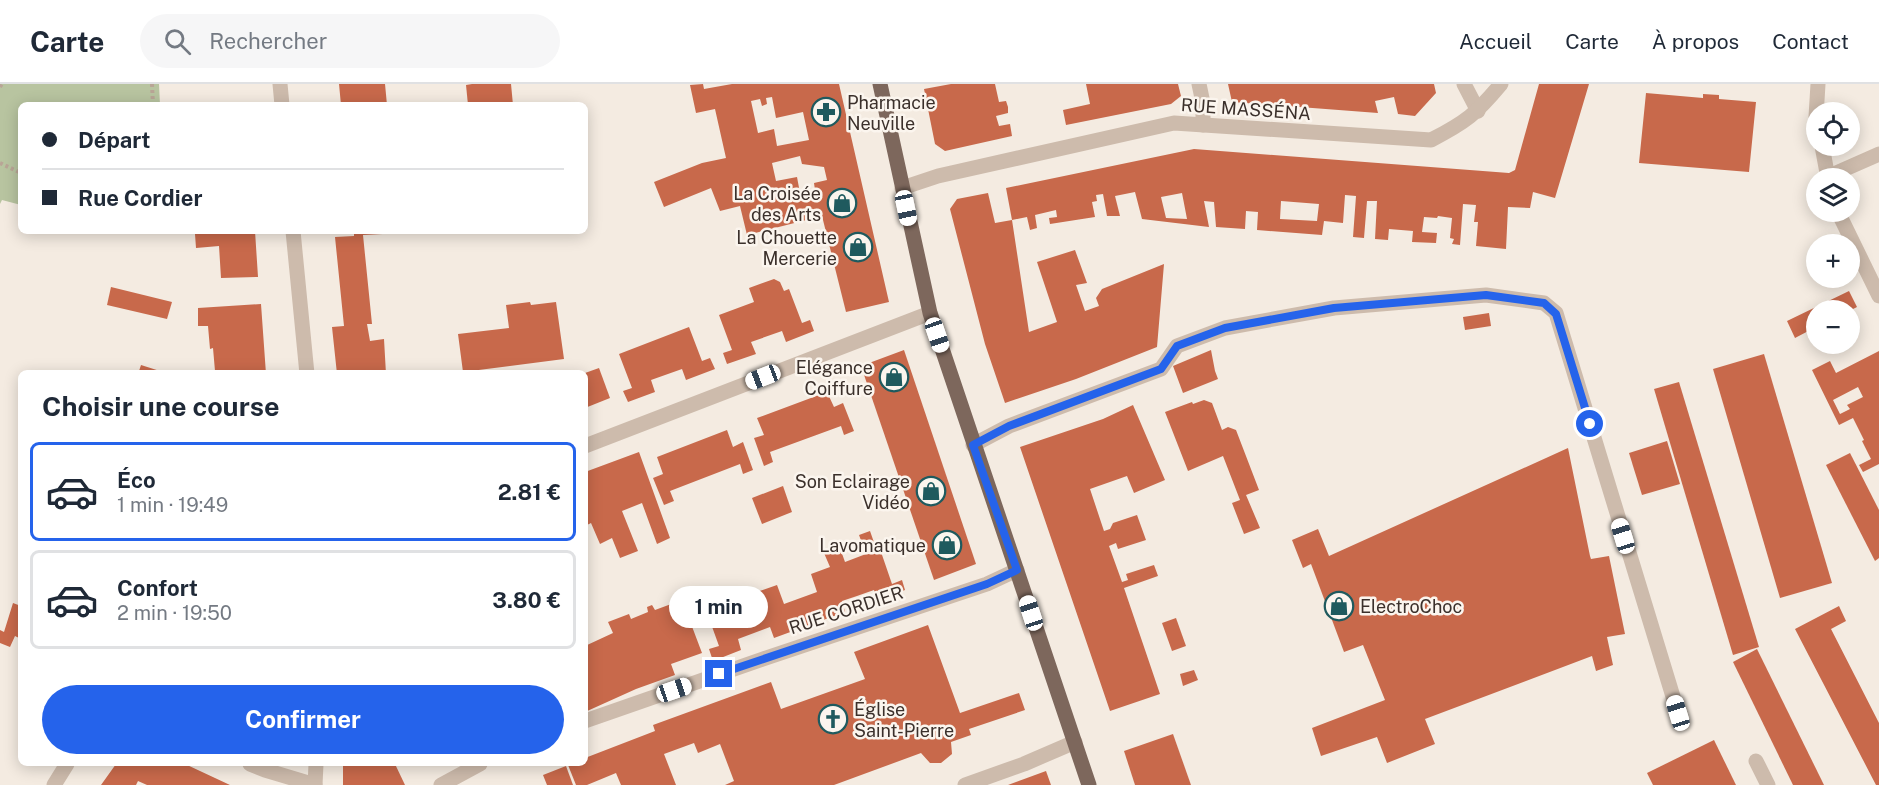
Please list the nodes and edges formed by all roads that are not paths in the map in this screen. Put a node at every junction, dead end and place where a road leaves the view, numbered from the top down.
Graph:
1 (280, 84) edge
2 (880, 84) edge
3 (1199, 84) edge
4 (1464, 84) edge
5 (1501, 84) edge
6 (1818, 84) edge
7 (282, 102) edge
8 (1817, 102) edge
9 (1478, 111) junction
10 (1203, 125) junction
11 (1879, 154) edge
12 (1849, 168) edge
13 (902, 188) junction
14 (1843, 222) edge
15 (293, 234) edge
16 (1879, 296) edge
17 (930, 313) junction
18 (307, 370) edge
19 (588, 445) edge
20 (973, 445) junction
21 (1017, 570) junction
22 (1678, 713) dead end
23 (588, 720) edge
24 (1075, 742) junction
25 (1756, 761) dead end
26 (66, 766) edge
27 (255, 766) edge
28 (316, 766) edge
29 (476, 766) edge
30 (54, 785) edge
31 (315, 785) edge
32 (441, 785) edge
33 (965, 785) edge
34 (1089, 785) edge
35 (1768, 785) edge

1 - 7 street
2 - 13 main road
3 - 10 street
4 - 9 street
5 - 9 street, RUE MASSÉNA
6 - 8 street
9 - 10 street, RUE MASSÉNA
10 - 13 street, RUE MASSÉNA
11 - 12 street
13 - 17 main road
14 - 16 street
15 - 18 street
17 - 19 street
17 - 20 main road
20 - 21 main road
20 - 22 street
21 - 23 street, RUE CORDIER
21 - 24 main road
24 - 33 street
24 - 34 main road
25 - 35 street
26 - 30 street
27 - 31 street
28 - 31 street
29 - 32 street

